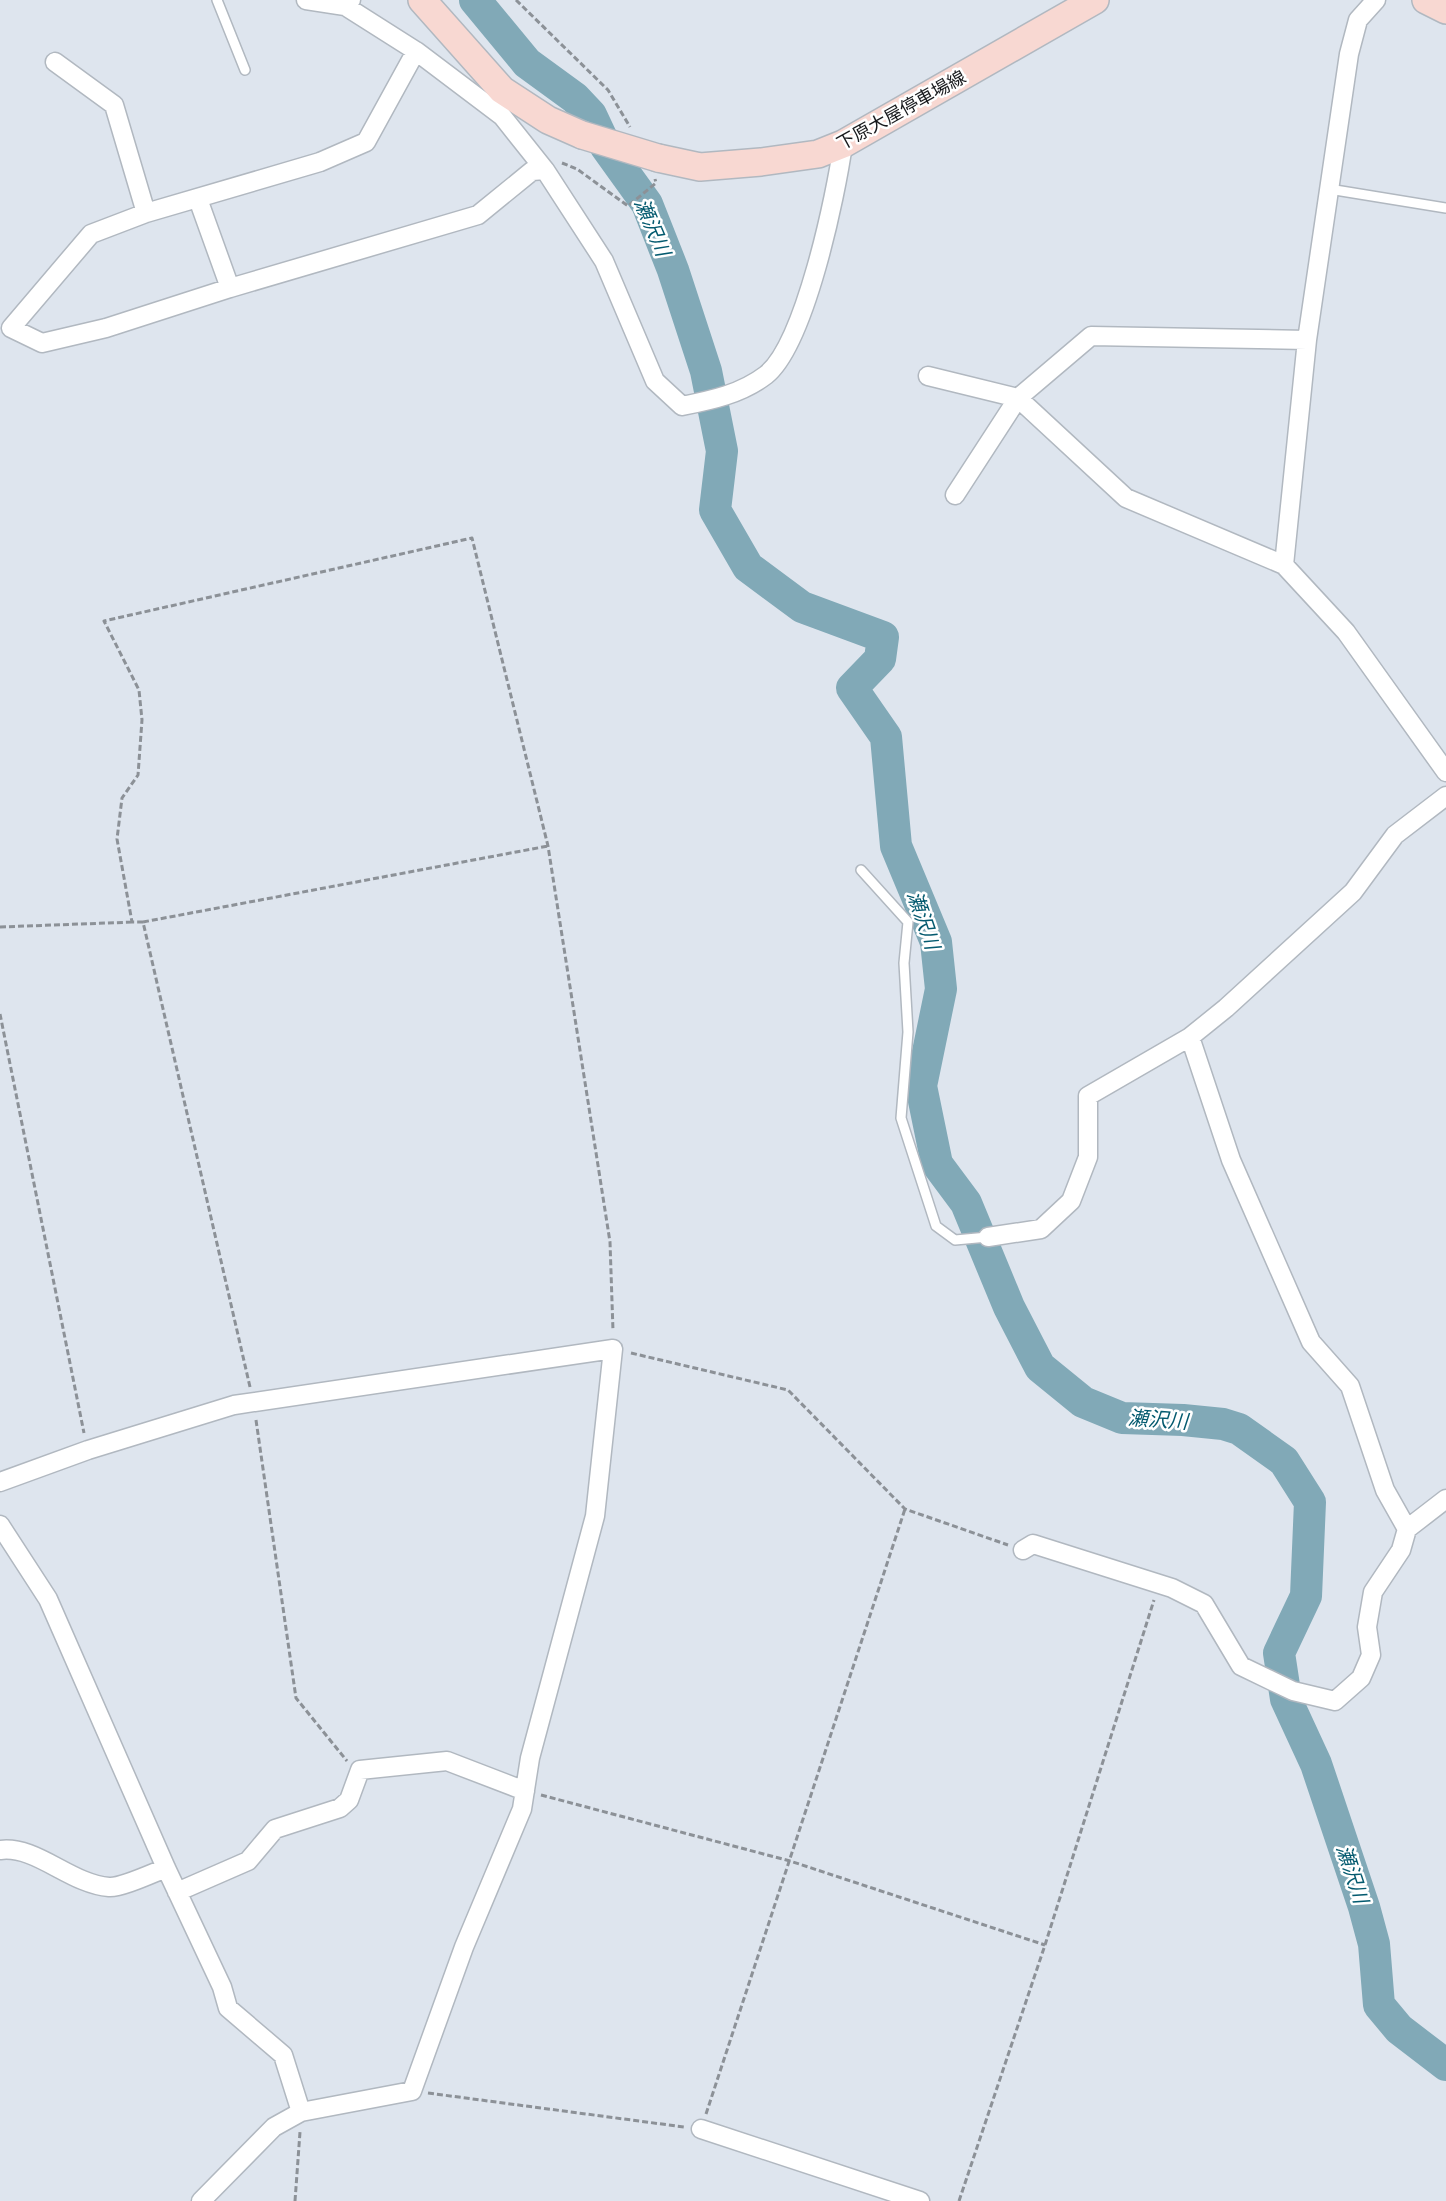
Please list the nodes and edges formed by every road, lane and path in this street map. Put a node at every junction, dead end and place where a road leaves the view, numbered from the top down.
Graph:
1 (217, 0) edge
2 (306, 0) edge
3 (422, 0) edge
4 (1095, 0) edge
5 (1376, 0) edge
6 (1426, 0) edge
7 (348, 3) edge
8 (1446, 10) edge
9 (416, 51) junction
10 (55, 62) dead end
11 (245, 70) dead end
12 (843, 144) junction
13 (545, 170) junction
14 (1329, 189) junction
15 (198, 199) junction
16 (1446, 208) edge
17 (146, 213) junction
18 (230, 288) junction
19 (6, 326) edge
20 (1307, 340) junction
21 (928, 376) dead end
22 (1018, 398) junction
23 (955, 495) dead end
24 (1284, 565) junction
25 (1446, 772) edge
26 (1446, 796) edge
27 (548, 846) junction
28 (861, 870) dead end
29 (132, 922) junction
30 (143, 922) junction
31 (0, 927) edge
32 (0, 1014) edge
33 (1190, 1037) junction
34 (988, 1237) joint
35 (613, 1349) junction
36 (253, 1402) junction
37 (88, 1450) junction
38 (0, 1482) edge
39 (1446, 1499) edge
40 (905, 1509) junction
41 (0, 1526) edge
42 (1407, 1529) junction
43 (1023, 1550) joint
44 (1155, 1596) dead end
45 (360, 1770) junction
46 (525, 1791) junction
47 (0, 1850) edge
48 (790, 1861) junction
49 (166, 1868) junction
50 (177, 1892) junction
51 (1045, 1945) junction
52 (412, 2091) junction
53 (301, 2112) junction
54 (701, 2129) junction
55 (201, 2201) edge
56 (295, 2201) edge
57 (920, 2201) edge
58 (959, 2201) edge

1 - 11 lane
2 - 7 street
3 - 12 main road, 下原大屋停車場線, bridge
4 - 12 main road, 下原大屋停車場線
5 - 14 street
6 - 8 main road
7 - 9 street
9 - 13 street
9 - 15 street
10 - 17 street
12 - 13 street
13 - 18 street
14 - 16 lane
14 - 20 street
15 - 17 street
15 - 18 street
17 - 19 street
18 - 19 street
20 - 22 street
20 - 24 street
21 - 22 street
22 - 23 street
22 - 24 street
24 - 25 street
26 - 33 street
27 - 29 path
27 - 30 path
27 - 35 path
28 - 34 lane
29 - 30 path
29 - 31 path
30 - 36 path
32 - 37 path
33 - 34 street
33 - 42 street
35 - 36 street
35 - 40 path
35 - 46 street
36 - 37 street
36 - 45 path
37 - 38 street
39 - 42 street
40 - 43 path
40 - 48 path
41 - 49 street
42 - 43 street
44 - 51 path
45 - 46 street
45 - 50 street
46 - 48 path
46 - 52 street
47 - 49 street
48 - 51 path
48 - 54 path
49 - 50 street
50 - 53 street
51 - 58 path
52 - 53 street
52 - 54 path
53 - 55 street
53 - 56 path
54 - 57 street

